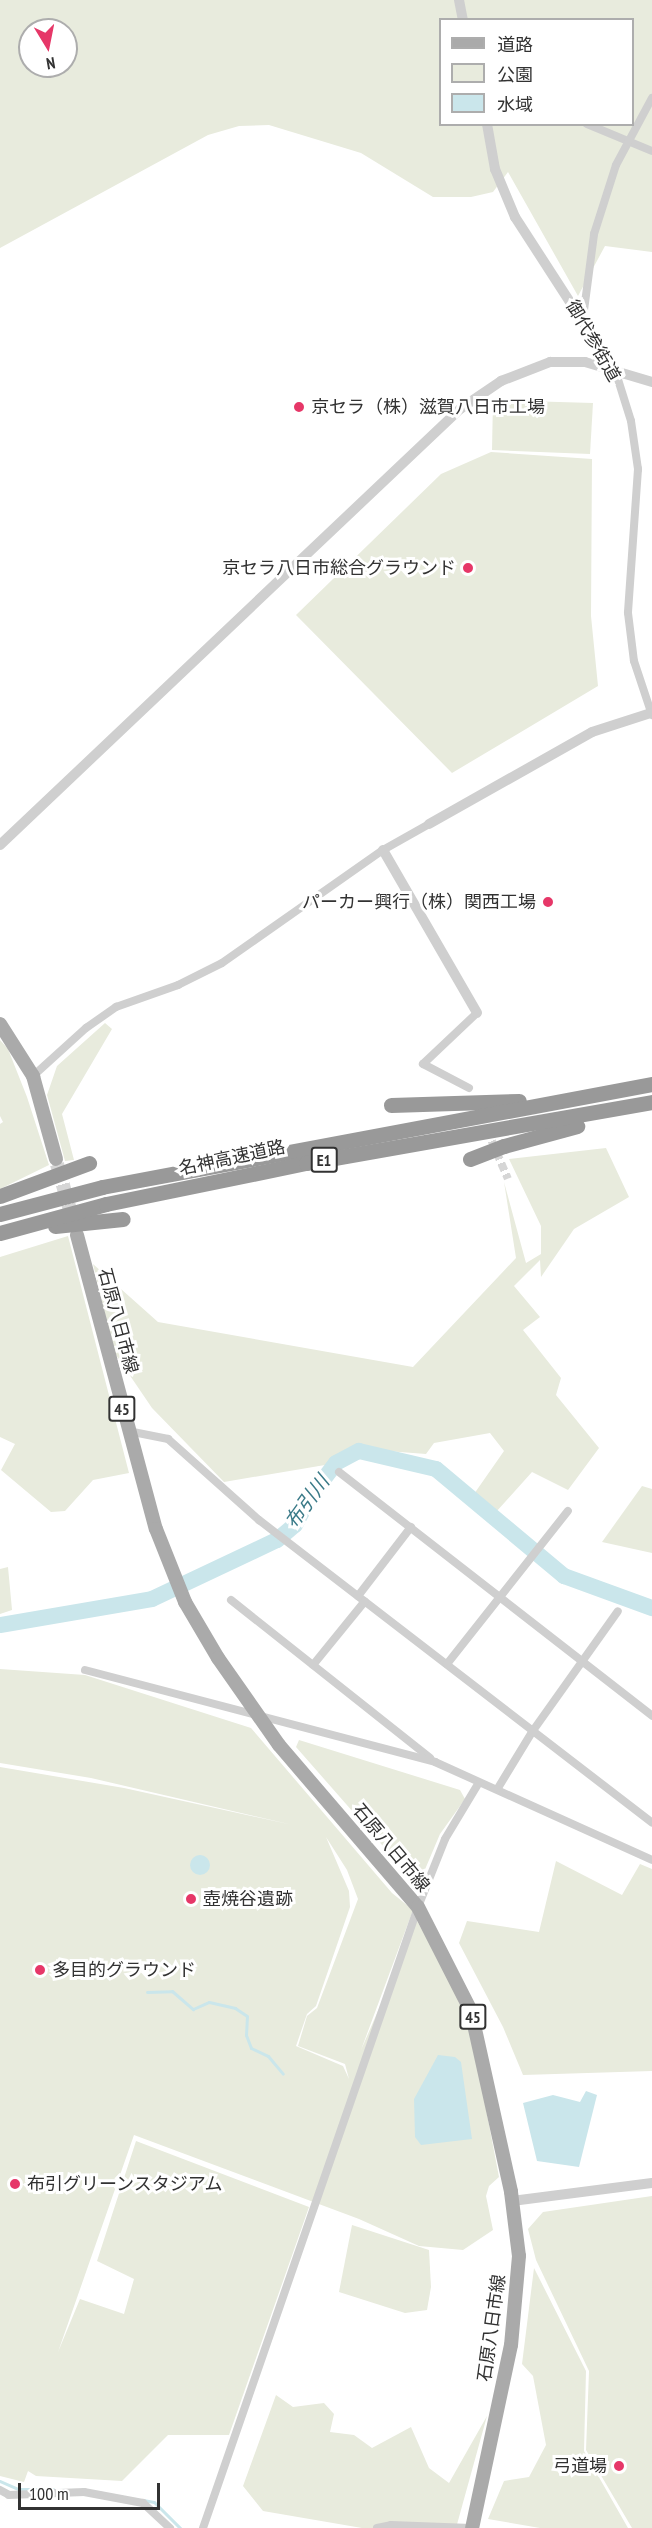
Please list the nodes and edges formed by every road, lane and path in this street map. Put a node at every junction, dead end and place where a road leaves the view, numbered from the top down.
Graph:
1 (459, 0) edge
2 (463, 18) edge
3 (652, 98) edge
4 (487, 126) edge
5 (592, 126) edge
6 (627, 141) junction
7 (652, 152) edge
8 (583, 318) junction
9 (616, 373) junction
10 (652, 382) edge
11 (652, 714) edge
12 (429, 824) joint
13 (0, 845) edge
14 (383, 850) junction
15 (477, 1013) joint
16 (0, 1024) edge
17 (33, 1076) junction
18 (652, 1084) edge
19 (469, 1088) dead end
20 (606, 1094) junction
21 (652, 1104) edge
22 (391, 1105) dead end
23 (56, 1159) tunnel mouth
24 (470, 1159) dead end
25 (89, 1163) dead end
26 (0, 1196) edge
27 (0, 1214) edge
28 (123, 1218) dead end
29 (18, 1227) junction
30 (0, 1233) edge
31 (77, 1235) tunnel mouth
32 (128, 1431) junction
33 (339, 1472) dead end
34 (568, 1511) dead end
35 (411, 1527) junction
36 (499, 1595) junction
37 (362, 1599) junction
38 (231, 1600) dead end
39 (618, 1611) dead end
40 (447, 1664) junction
41 (584, 1664) junction
42 (313, 1665) junction
43 (85, 1670) dead end
44 (257, 1715) junction
45 (652, 1716) edge
46 (532, 1732) junction
47 (435, 1762) junction
48 (478, 1784) junction
49 (498, 1788) junction
50 (652, 1823) edge
51 (652, 1860) edge
52 (418, 1907) junction
53 (652, 2183) edge
54 (512, 2201) junction
55 (0, 2490) edge
56 (170, 2528) edge
57 (203, 2528) edge
58 (377, 2528) edge
59 (472, 2528) edge

1 - 2 street
3 - 6 street
4 - 8 street, 御代参街道
5 - 6 street
6 - 7 street
6 - 8 street
8 - 9 street, 御代参街道
9 - 10 street
9 - 11 street, 御代参街道
9 - 13 street
11 - 12 street
12 - 14 street
14 - 15 street
14 - 17 street
15 - 19 street
16 - 17 main road
17 - 23 main road
18 - 20 highway, 名神高速道路 / E1
20 - 22 highway
20 - 27 highway, 名神高速道路 / E1
21 - 24 highway
21 - 29 highway, 名神高速道路 / E1
25 - 26 highway
28 - 29 highway
29 - 30 highway, 名神高速道路 / E1
31 - 32 main road, 石原八日市線 / 45
32 - 37 street
32 - 44 main road, 石原八日市線 / 45
33 - 35 street
34 - 36 street
35 - 36 street
35 - 37 street
36 - 40 street
36 - 41 street
37 - 40 street
37 - 42 street
38 - 42 street
39 - 41 street
40 - 46 street
41 - 45 street
41 - 46 street
42 - 47 street
43 - 44 street
44 - 47 street
44 - 52 main road, 石原八日市線 / 45
46 - 49 street
46 - 50 street
47 - 48 street
48 - 49 street
48 - 52 street
49 - 51 street
52 - 54 main road, 石原八日市線 / 45
52 - 57 street
53 - 54 street
54 - 59 main road, 石原八日市線 / 45
55 - 56 street
58 - 59 street

